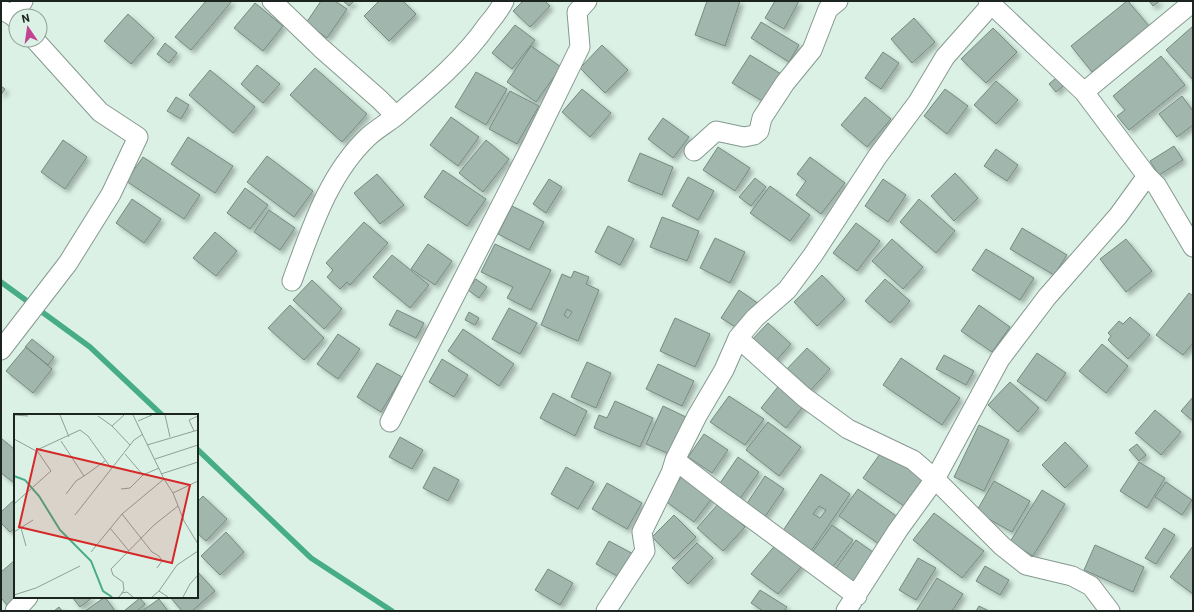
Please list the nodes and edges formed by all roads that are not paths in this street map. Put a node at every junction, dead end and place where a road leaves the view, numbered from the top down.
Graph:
1 (272, 1) edge
2 (504, 1) edge
3 (1193, 2) edge
4 (989, 3) edge
5 (827, 4) edge
6 (576, 5) edge
7 (42, 48) edge
8 (1084, 92) junction
9 (396, 116) junction
10 (694, 151) dead end
11 (1147, 176) junction
12 (1193, 246) edge
13 (292, 281) dead end
14 (738, 338) junction
15 (1, 350) edge
16 (390, 422) dead end
17 (675, 460) junction
18 (935, 479) junction
19 (857, 596) junction
20 (27, 598) edge
21 (15, 611) edge
22 (606, 611) edge
23 (846, 611) edge
24 (1110, 611) edge

1 - 9 street
2 - 9 street
3 - 8 street
4 - 8 street
4 - 14 street
5 - 10 street
6 - 16 street
7 - 15 street
8 - 11 street
9 - 13 street
11 - 12 street
11 - 18 street
14 - 17 street
14 - 18 street
17 - 19 street
17 - 22 street
18 - 19 street
18 - 24 street
19 - 23 street
20 - 21 street

